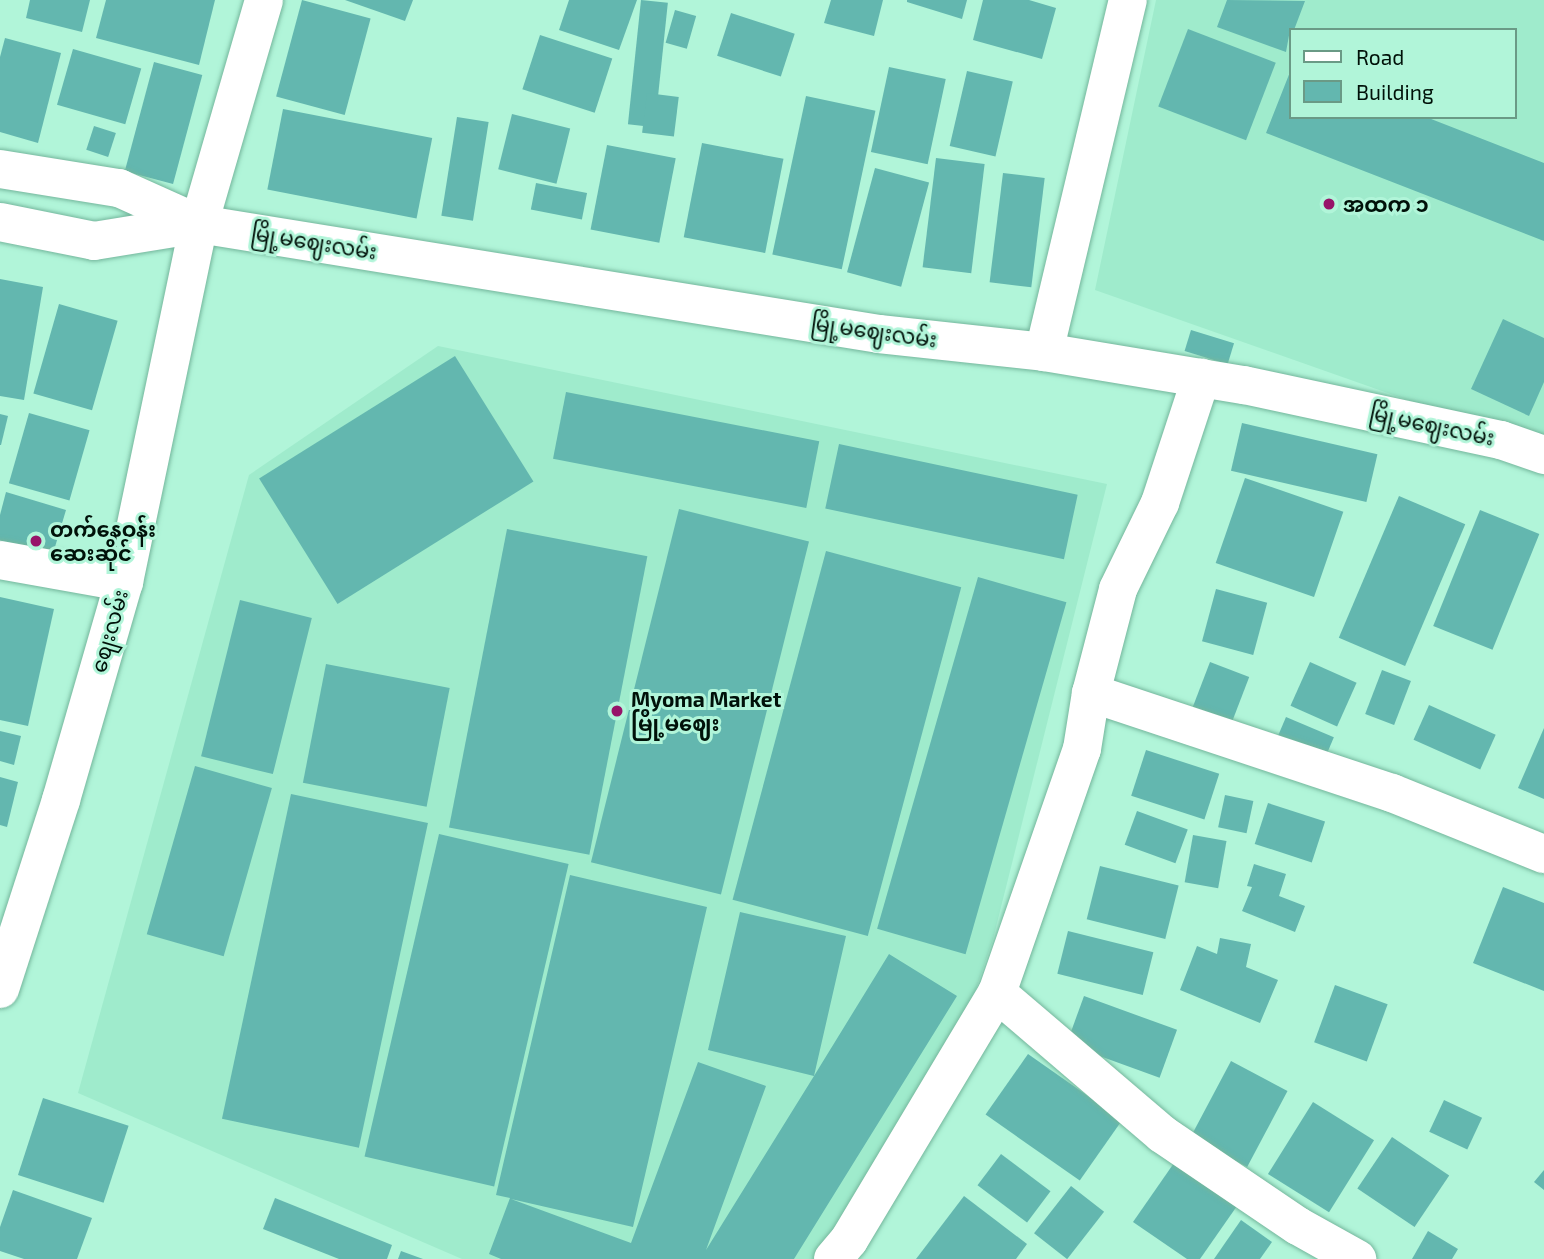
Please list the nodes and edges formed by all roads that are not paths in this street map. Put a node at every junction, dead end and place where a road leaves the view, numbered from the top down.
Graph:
1 (264, 0) edge
2 (1128, 0) edge
3 (0, 169) edge
4 (0, 222) edge
5 (199, 224) junction
6 (1044, 352) junction
7 (1201, 378) junction
8 (1544, 455) edge
9 (0, 560) edge
10 (124, 582) junction
11 (1091, 693) junction
12 (1544, 854) edge
13 (11, 918) edge
14 (0, 989) edge
15 (997, 993) junction
16 (833, 1259) edge
17 (1357, 1259) edge

1 - 5 street, စျေးလမ်း
2 - 6 street
3 - 5 street, မြို့မဈေးလမ်း
4 - 5 street, မြို့မဈေးလမ်း
5 - 6 street, မြို့မဈေးလမ်း
5 - 10 street, စျေးလမ်း
6 - 7 street, မြို့မဈေးလမ်း
7 - 8 street, မြို့မဈေးလမ်း
7 - 11 street
9 - 10 street
10 - 13 street, စျေးလမ်း
11 - 12 street
11 - 15 street
13 - 14 street, စျေးလမ်း
15 - 16 street
15 - 17 street

